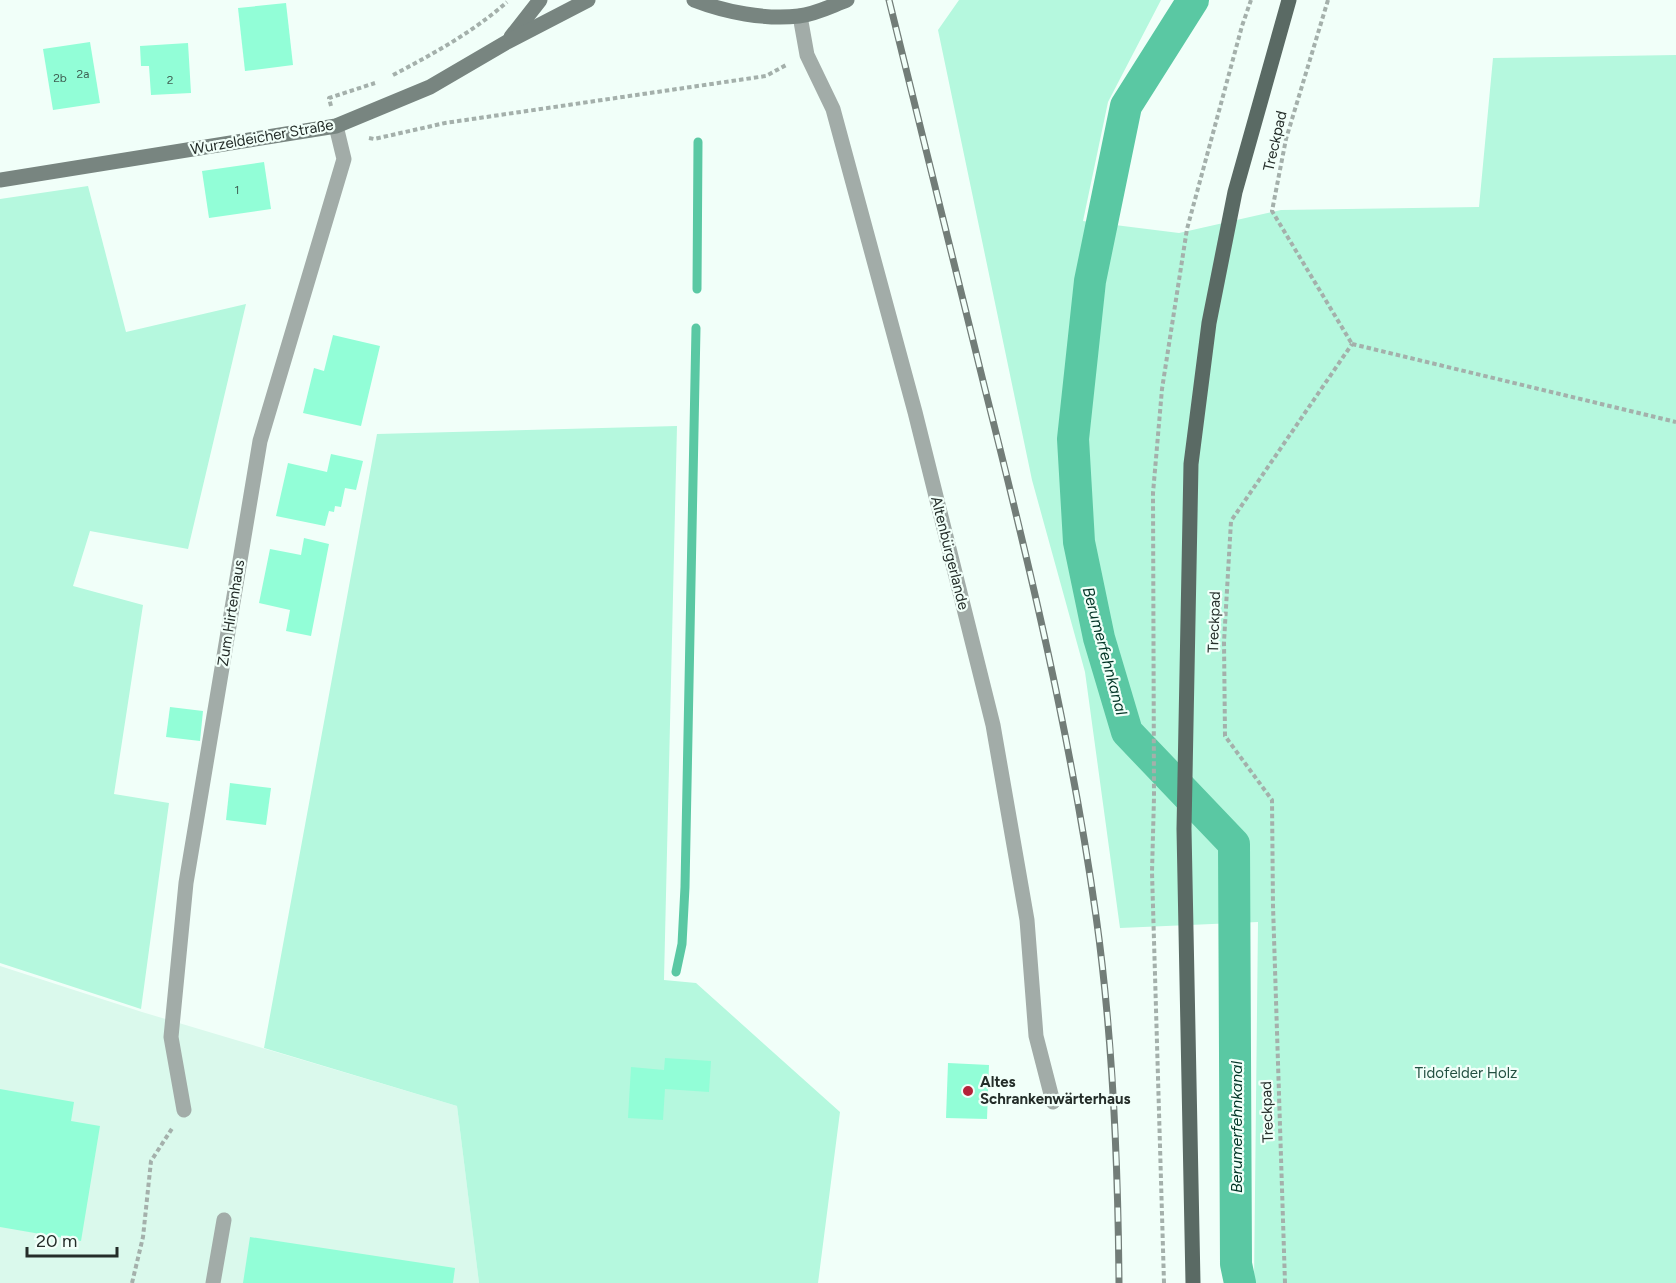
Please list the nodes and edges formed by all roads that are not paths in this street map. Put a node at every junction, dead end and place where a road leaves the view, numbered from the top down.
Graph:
1 (540, 0) edge
2 (588, 0) edge
3 (694, 0) edge
4 (847, 0) edge
5 (1288, 0) edge
6 (800, 16) junction
7 (507, 42) junction
8 (336, 126) junction
9 (0, 180) edge
10 (1053, 1102) dead end
11 (184, 1110) road end
12 (224, 1220) dead end
13 (213, 1283) edge
14 (1192, 1283) edge

1 - 7 main road, Wurzeldeicher Straße
2 - 7 main road, Wurzeldeicher Straße
3 - 6 main road
4 - 6 main road
5 - 14 main road
6 - 10 street, Altenbürgerlande
7 - 8 main road, Wurzeldeicher Straße
8 - 9 main road, Wurzeldeicher Straße
8 - 11 street, Zum Hirtenhaus
12 - 13 street

